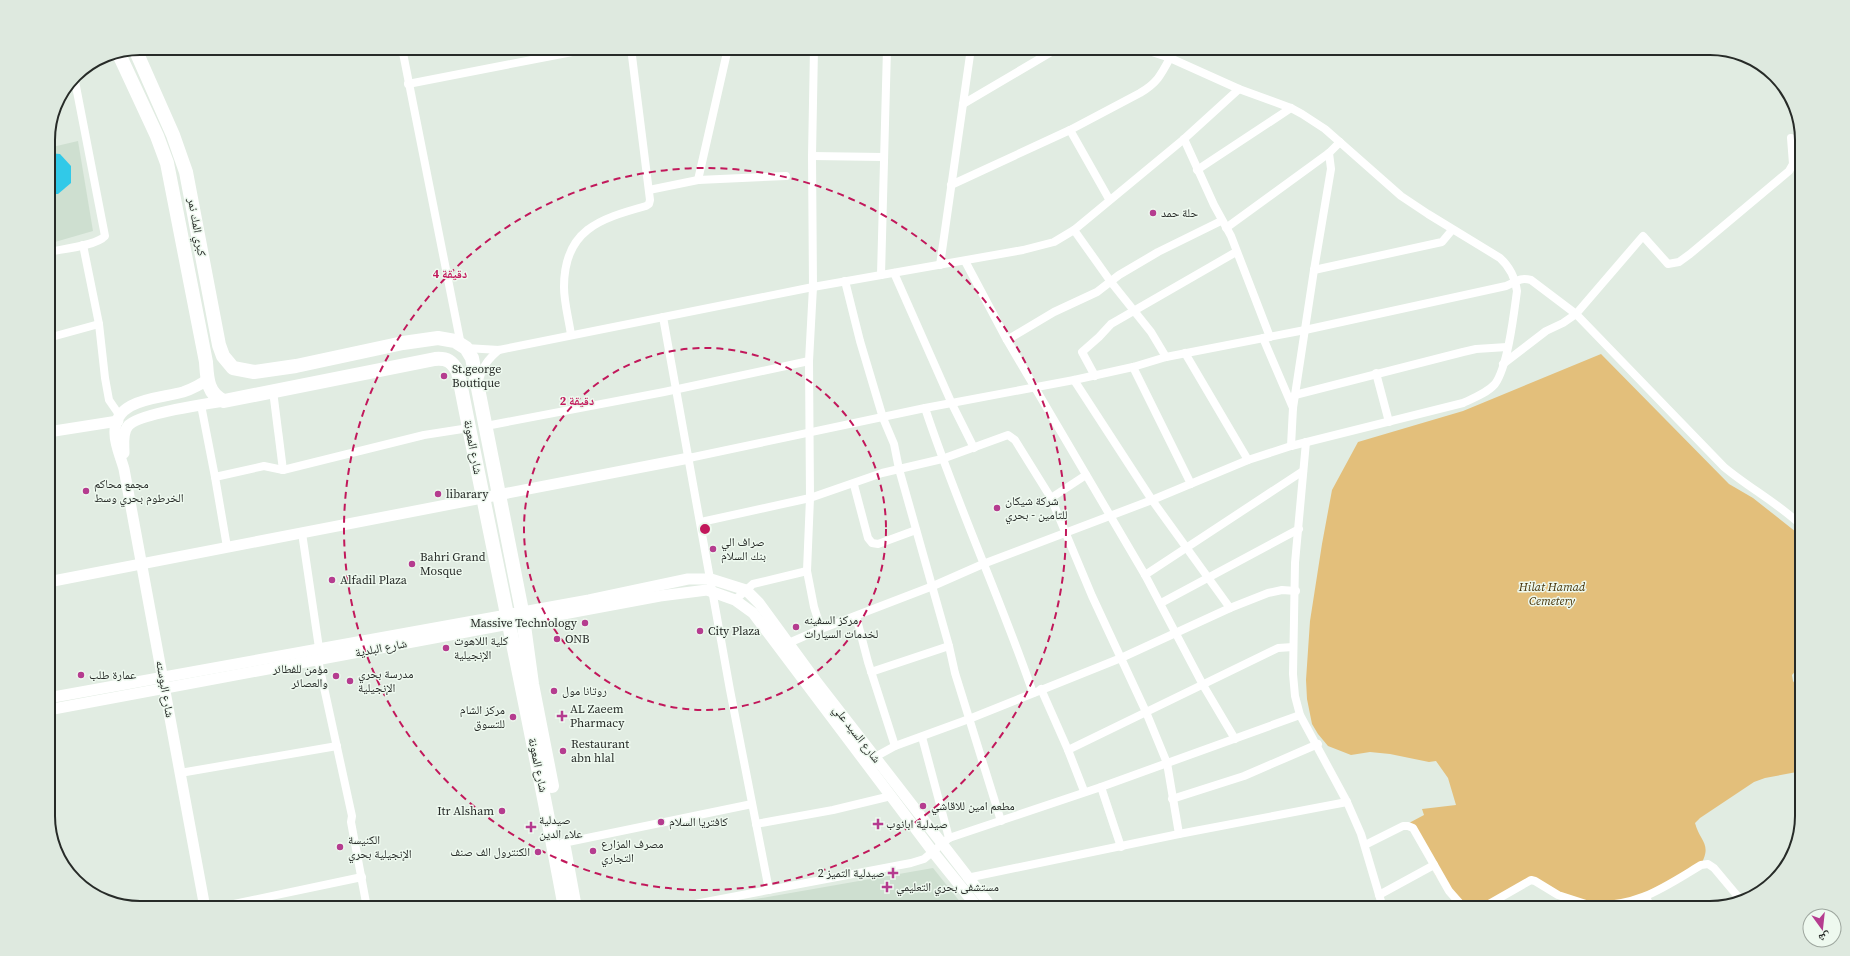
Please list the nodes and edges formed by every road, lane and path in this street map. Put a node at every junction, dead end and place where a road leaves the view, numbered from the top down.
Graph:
1 (138, 55) edge
2 (403, 55) edge
3 (540, 55) edge
4 (556, 55) edge
5 (632, 55) edge
6 (726, 55) edge
7 (814, 55) edge
8 (887, 55) edge
9 (970, 55) edge
10 (1046, 55) edge
11 (1161, 55) edge
12 (121, 57) edge
13 (540, 58) junction
14 (1170, 58) junction
15 (76, 84) edge
16 (408, 84) junction
17 (1239, 89) junction
18 (962, 104) junction
19 (1291, 108) junction
20 (1070, 130) junction
21 (1791, 138) dead end
22 (1184, 139) junction
23 (1340, 142) junction
24 (1329, 153) junction
25 (812, 156) junction
26 (884, 157) junction
27 (1197, 170) junction
28 (786, 176) dead end
29 (698, 180) junction
30 (951, 185) junction
31 (649, 190) junction
32 (1109, 199) junction
33 (1224, 224) junction
34 (1074, 230) junction
35 (1452, 230) junction
36 (83, 245) junction
37 (55, 251) edge
38 (1236, 252) junction
39 (965, 260) junction
40 (940, 265) junction
41 (1314, 270) junction
42 (894, 273) junction
43 (881, 275) junction
44 (845, 281) junction
45 (1516, 281) junction
46 (1111, 282) junction
47 (813, 287) junction
48 (1134, 310) junction
49 (1576, 314) junction
50 (663, 317) junction
51 (99, 324) junction
52 (1305, 330) junction
53 (571, 335) junction
54 (55, 336) edge
55 (1267, 338) junction
56 (1007, 340) junction
57 (464, 347) junction
58 (1507, 347) junction
59 (499, 350) junction
60 (1185, 353) junction
61 (1166, 357) junction
62 (810, 361) junction
63 (1503, 364) junction
64 (1133, 367) junction
65 (246, 372) junction
66 (1376, 373) junction
67 (1095, 376) junction
68 (208, 379) junction
69 (1074, 380) junction
70 (478, 387) junction
71 (675, 388) junction
72 (1035, 388) junction
73 (273, 391) junction
74 (1295, 395) junction
75 (246, 396) junction
76 (224, 401) junction
77 (952, 404) junction
78 (201, 406) junction
79 (925, 408) junction
80 (1293, 408) junction
81 (119, 418) junction
82 (883, 418) junction
83 (1389, 422) junction
84 (486, 426) junction
85 (469, 428) junction
86 (55, 431) edge
87 (809, 434) junction
88 (1306, 442) junction
89 (1291, 446) junction
90 (974, 448) junction
91 (689, 458) junction
92 (942, 459) junction
93 (1248, 460) junction
94 (124, 469) junction
95 (899, 469) junction
96 (283, 470) junction
97 (1303, 471) junction
98 (1086, 475) junction
99 (215, 477) junction
100 (854, 484) junction
101 (1191, 484) junction
102 (498, 494) junction
103 (483, 497) junction
104 (810, 498) junction
105 (1051, 498) junction
106 (1152, 500) junction
107 (1110, 516) junction
108 (1795, 520) edge
109 (701, 522) junction
110 (1299, 529) junction
111 (916, 530) junction
112 (1066, 532) junction
113 (302, 533) junction
114 (227, 547) junction
115 (1188, 547) junction
116 (142, 564) junction
117 (983, 564) junction
118 (807, 572) junction
119 (1145, 575) junction
120 (1209, 578) junction
121 (711, 579) junction
122 (55, 581) edge
123 (933, 586) junction
124 (746, 590) junction
125 (1296, 591) junction
126 (713, 592) junction
127 (735, 600) junction
128 (1161, 603) junction
129 (590, 605) junction
130 (1230, 608) junction
131 (522, 616) junction
132 (856, 616) junction
133 (507, 619) junction
134 (821, 629) junction
135 (1177, 633) junction
136 (784, 645) junction
137 (949, 646) junction
138 (1293, 647) junction
139 (319, 648) junction
140 (1121, 658) junction
141 (318, 660) junction
142 (871, 672) junction
143 (162, 677) junction
144 (1204, 684) junction
145 (164, 688) junction
146 (1042, 689) junction
147 (1033, 693) junction
148 (55, 697) edge
149 (55, 709) edge
150 (1146, 712) junction
151 (1300, 715) junction
152 (969, 719) junction
153 (922, 737) junction
154 (1235, 738) junction
155 (1318, 744) junction
156 (337, 746) junction
157 (895, 746) junction
158 (1068, 750) junction
159 (875, 757) junction
160 (1167, 763) junction
161 (180, 772) junction
162 (1101, 787) junction
163 (1084, 791) junction
164 (891, 796) junction
165 (1172, 799) junction
166 (1348, 802) junction
167 (752, 804) junction
168 (1001, 821) junction
169 (756, 824) junction
170 (1179, 834) junction
171 (563, 843) junction
172 (941, 845) junction
173 (1365, 845) junction
174 (1121, 847) junction
175 (1434, 865) junction
176 (362, 877) junction
177 (967, 878) junction
178 (769, 890) junction
179 (1379, 895) junction
180 (1738, 896) edge
181 (1646, 897) junction
182 (204, 901) edge
183 (248, 901) edge
184 (366, 901) edge
185 (564, 901) edge
186 (574, 901) edge
187 (720, 901) edge
188 (974, 901) edge
189 (986, 901) edge
190 (1381, 901) edge
191 (1458, 901) edge
192 (1494, 901) edge
193 (1574, 901) edge
194 (1631, 901) edge
195 (1648, 901) edge

1 - 65 highway, كبري المك نمر
2 - 16 street
3 - 13 street
4 - 13 street
5 - 31 street
6 - 29 street
7 - 25 street
8 - 26 street
9 - 18 street
10 - 18 street
11 - 14 street
12 - 68 highway, كبري المك نمر
13 - 16 street
14 - 17 street
14 - 20 street
15 - 36 street
16 - 57 street
17 - 19 street
17 - 22 street
18 - 30 street
19 - 23 street
19 - 27 street
20 - 30 street
20 - 32 street
21 - 49 street
22 - 27 street
22 - 32 street
23 - 24 street
23 - 35 street
24 - 33 street
24 - 41 street
25 - 26 street
25 - 47 street
26 - 43 street
27 - 33 street
28 - 29 street
29 - 31 street
30 - 40 street
31 - 53 street
32 - 34 street
33 - 38 street
33 - 46 street
34 - 39 street
34 - 46 street
35 - 41 street
35 - 45 street
36 - 37 street
36 - 51 street
38 - 48 street
38 - 55 street
39 - 40 street
39 - 56 street
40 - 42 street
41 - 52 street
42 - 43 street
42 - 77 street
43 - 44 street
44 - 47 street
44 - 82 street
45 - 49 street
45 - 52 street
45 - 58 street
46 - 48 street
46 - 56 street
47 - 50 street
47 - 62 street
48 - 61 street
48 - 67 street
49 - 63 street
49 - 108 street
50 - 53 street
50 - 71 street
51 - 54 street
51 - 81 street
52 - 55 street
52 - 74 street
53 - 59 street
55 - 60 street
55 - 80 street
56 - 72 street
57 - 59 street
57 - 65 highway
57 - 70 highway, شارع المعونة
58 - 63 street
58 - 66 street
59 - 70 street
60 - 61 street
60 - 93 street
61 - 64 street
62 - 71 street
62 - 87 street
63 - 83 street
64 - 67 street
64 - 101 street
65 - 75 highway
66 - 74 street
66 - 83 street
67 - 69 street
68 - 76 highway
68 - 81 main road
69 - 72 street
69 - 106 street
70 - 84 highway, شارع المعونة
71 - 84 street
71 - 91 street
72 - 77 street
72 - 98 street
73 - 75 highway, شارع المعونة
73 - 85 highway, شارع المعونة
73 - 96 street
74 - 80 street
75 - 76 highway, شارع المعونة
76 - 78 main road
77 - 79 street
77 - 90 street
78 - 94 main road
78 - 99 street
79 - 82 street
79 - 92 street
80 - 89 street
81 - 86 main road
81 - 94 main road
82 - 87 street
82 - 95 street
83 - 88 street
84 - 102 highway, شارع المعونة
85 - 96 street
85 - 103 highway, شارع المعونة
87 - 91 street
87 - 104 street
88 - 89 street
88 - 97 street
89 - 93 street
90 - 92 street
90 - 105 street
91 - 102 main road
91 - 109 street
92 - 95 street
92 - 117 street
93 - 101 street
94 - 116 main road, شارع البوسته
95 - 100 street
95 - 111 street
96 - 99 street
97 - 110 street
97 - 115 street
98 - 105 street
98 - 107 street
99 - 114 street
100 - 104 street
100 - 111 street
101 - 106 street
102 - 103 main road
102 - 131 highway, شارع المعونة
103 - 113 main road
103 - 133 highway, شارع المعونة
104 - 109 street
104 - 118 street
105 - 112 street
106 - 107 street
106 - 115 street
107 - 112 street
107 - 119 street
109 - 121 street
110 - 120 street
110 - 125 street
111 - 123 street
112 - 117 street
112 - 140 street
113 - 114 main road
113 - 139 street
114 - 116 main road
115 - 119 street
115 - 120 street
116 - 122 main road
116 - 143 main road, شارع البوسته
117 - 123 street
117 - 147 street
118 - 124 street
118 - 134 street
119 - 128 street
120 - 128 street
120 - 130 street
121 - 124 main road, شارع السيد علي
121 - 126 street
121 - 129 main road, شارع البلدية
123 - 132 street
123 - 137 street
124 - 127 street
124 - 136 main road, شارع السيد علي
125 - 130 street
125 - 138 street
126 - 127 main road, شارع السيد علي
126 - 129 main road, شارع البلدية
126 - 167 street
127 - 136 main road, شارع السيد علي
128 - 135 street
129 - 131 main road, شارع البلدية
130 - 135 street
131 - 133 main road, شارع البلدية
131 - 171 highway, شارع المعونة
132 - 134 street
132 - 142 street
133 - 139 main road, شارع البلدية
133 - 141 main road, شارع البلدية
133 - 185 highway, شارع المعونة
134 - 136 street
135 - 140 street
135 - 144 street
136 - 159 main road, شارع السيد علي
136 - 164 main road, شارع السيد علي
137 - 142 street
137 - 152 street
138 - 144 street
138 - 151 street
139 - 143 main road, شارع البلدية
140 - 146 street
140 - 150 street
141 - 145 main road, شارع البلدية
141 - 156 street
142 - 157 street
143 - 145 main road, شارع البوسته
143 - 148 main road, شارع البلدية
144 - 150 street
144 - 154 street
145 - 149 main road, شارع البلدية
145 - 161 main road, شارع البوسته
146 - 147 street
146 - 158 street
147 - 152 street
150 - 158 street
150 - 160 street
151 - 154 street
151 - 155 street
152 - 153 street
152 - 168 street
153 - 157 street
153 - 172 street
154 - 160 street
155 - 165 street
155 - 166 street
156 - 161 street
156 - 176 street
157 - 159 street
158 - 163 street
159 - 172 main road, شارع السيد علي
160 - 162 street
160 - 165 street
161 - 182 main road, شارع البوسته
162 - 163 street
162 - 174 street
163 - 168 street
164 - 169 street
164 - 172 main road, شارع السيد علي
165 - 170 street
166 - 170 street
166 - 173 street
167 - 169 street
167 - 171 street
168 - 172 street
169 - 178 street
170 - 174 street
171 - 186 highway, شارع المعونة
172 - 177 main road, شارع السيد علي
172 - 178 street
172 - 188 main road, شارع السيد علي
173 - 175 street
173 - 179 street
174 - 177 street
175 - 179 street
175 - 191 street
176 - 183 street
176 - 184 street
177 - 189 main road, شارع السيد علي
178 - 187 street
179 - 190 street
180 - 181 street
181 - 194 street
181 - 195 street
192 - 193 street

